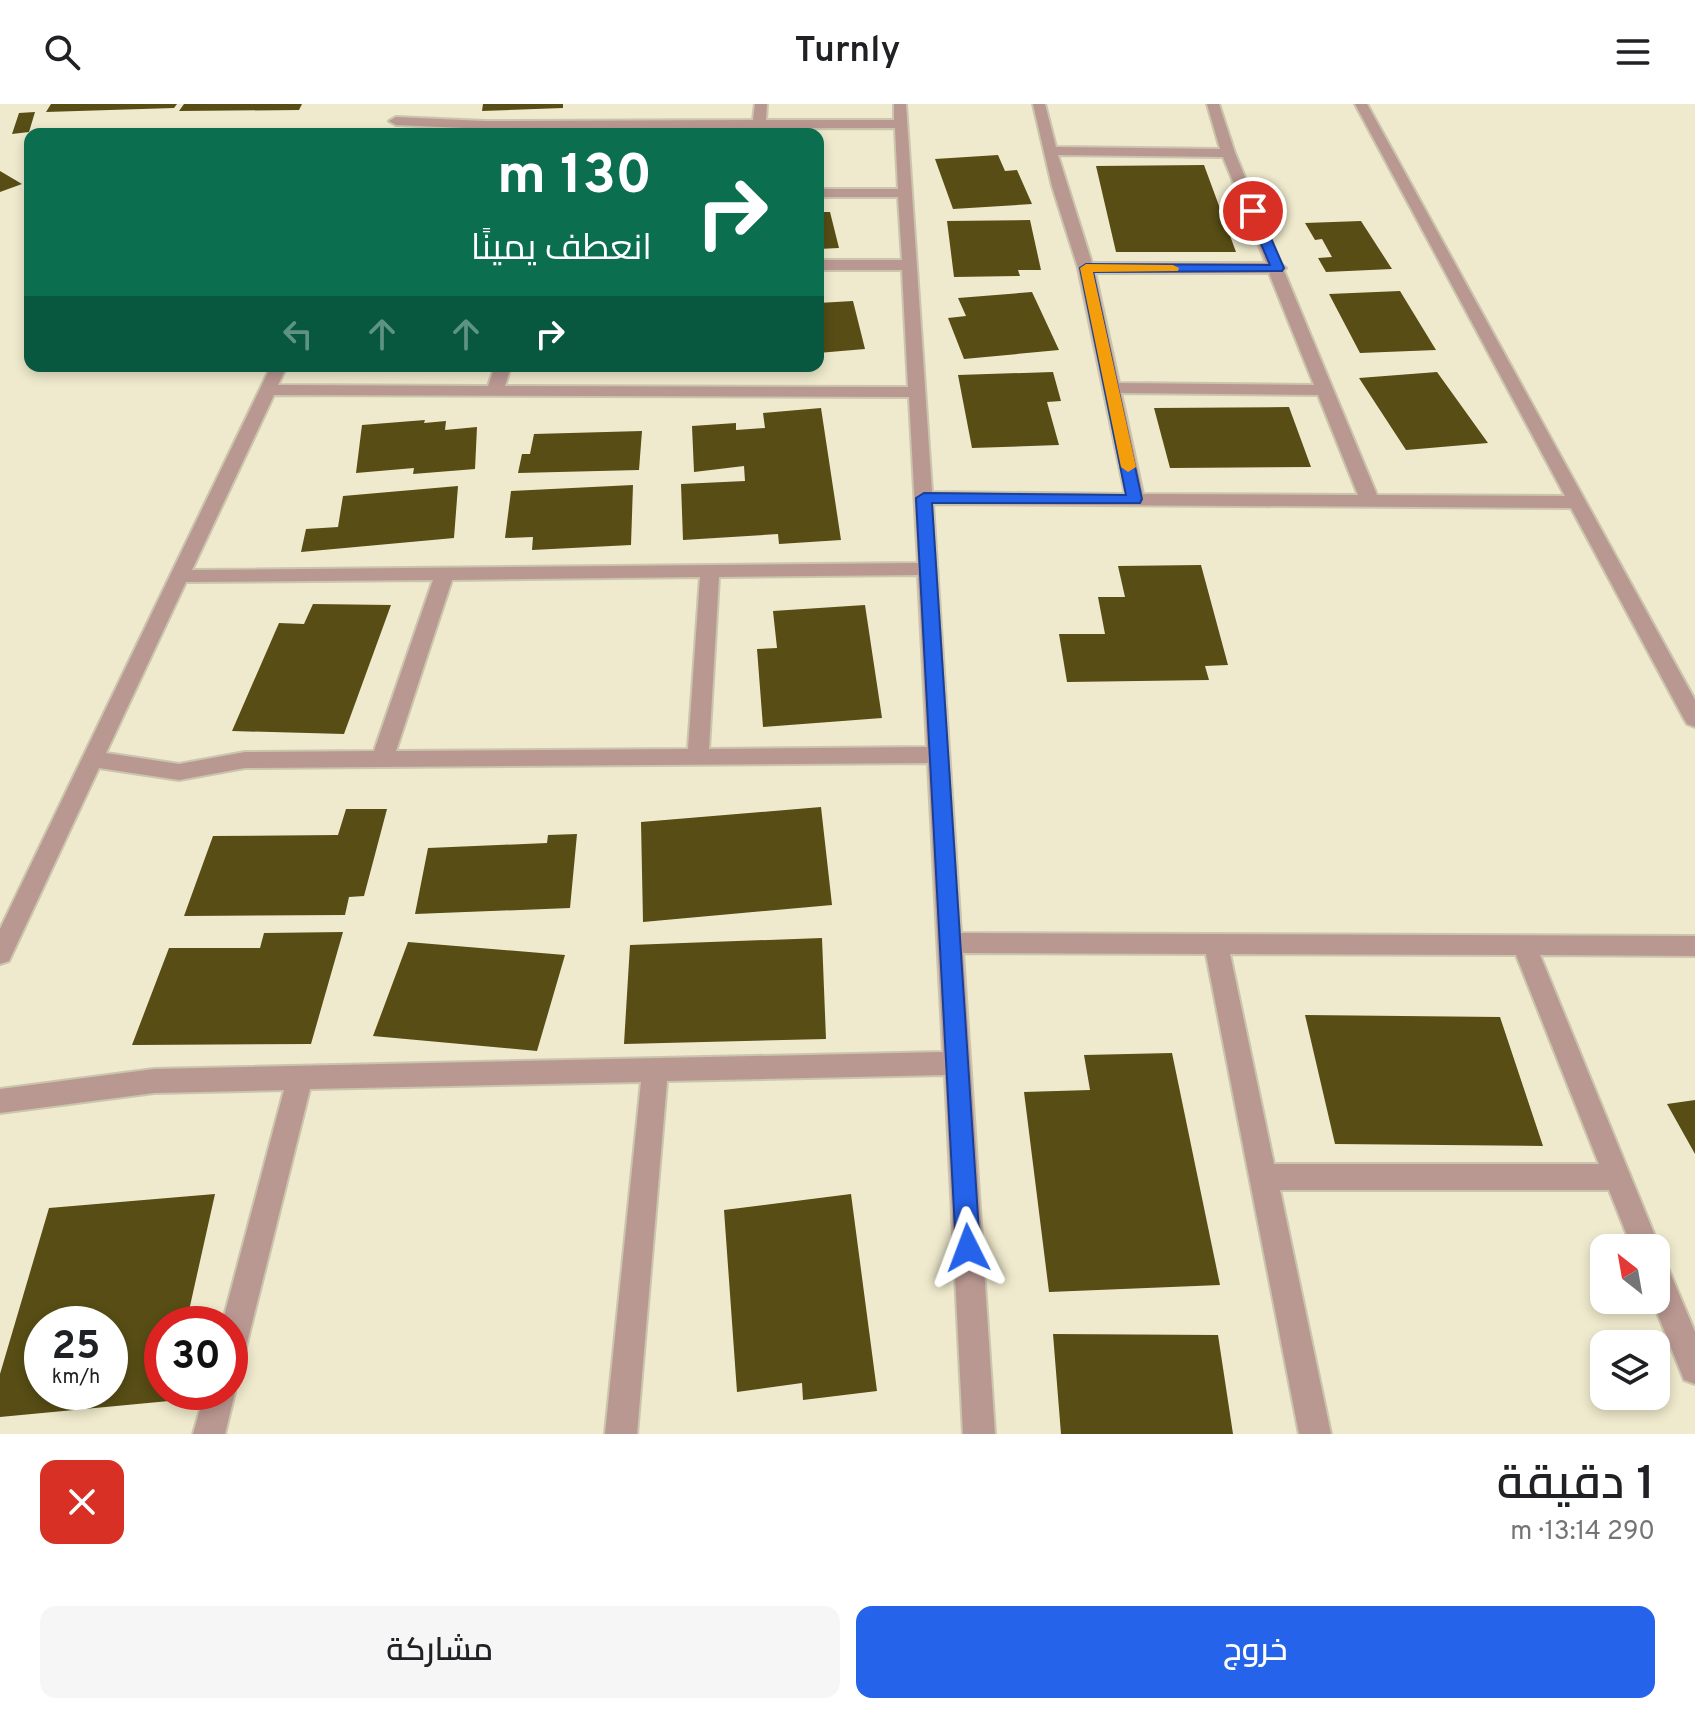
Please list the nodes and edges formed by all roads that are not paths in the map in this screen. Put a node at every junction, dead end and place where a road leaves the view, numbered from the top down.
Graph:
1 (404, 104) edge
2 (761, 104) edge
3 (1039, 104) edge
4 (1213, 104) edge
5 (1361, 104) edge
6 (901, 114) edge
7 (759, 125) junction
8 (393, 127) edge
9 (1050, 151) junction
10 (1228, 153) junction
11 (824, 193) edge
12 (906, 193) junction
13 (824, 265) edge
14 (910, 265) junction
15 (1086, 268) junction
16 (1278, 268) junction
17 (276, 372) edge
18 (501, 372) edge
19 (1112, 388) junction
20 (268, 390) junction
21 (495, 390) junction
22 (1325, 390) junction
23 (917, 392) junction
24 (924, 498) junction
25 (1135, 499) junction
26 (1370, 501) junction
27 (1577, 502) junction
28 (928, 569) junction
29 (710, 570) junction
30 (445, 572) junction
31 (180, 576) junction
32 (1693, 713) edge
33 (939, 755) junction
34 (698, 757) junction
35 (92, 759) junction
36 (382, 759) junction
37 (950, 943) junction
38 (1216, 944) junction
39 (1524, 945) junction
40 (1695, 946) edge
41 (0, 954) edge
42 (957, 1063) junction
43 (655, 1069) junction
44 (300, 1078) junction
45 (0, 1101) edge
46 (1263, 1177) junction
47 (1618, 1177) junction
48 (1640, 1234) edge
49 (242, 1306) edge
50 (1670, 1307) edge
51 (1695, 1369) edge
52 (215, 1410) edge
53 (209, 1434) edge
54 (621, 1434) edge
55 (979, 1434) edge
56 (1315, 1434) edge

1 - 8 street
2 - 7 street
3 - 9 street
4 - 10 street
5 - 27 street
6 - 7 street
6 - 12 street
7 - 8 street
9 - 10 street
9 - 15 street
10 - 16 street
11 - 12 street
12 - 14 street
13 - 14 street
14 - 23 street
15 - 16 street
15 - 19 street
16 - 22 street
17 - 20 street
18 - 21 street
19 - 22 street
19 - 25 street
20 - 21 street
20 - 31 street
21 - 23 street
22 - 26 street
23 - 24 street
24 - 25 street
24 - 28 street
25 - 26 street
26 - 27 street
27 - 32 street
28 - 29 street
28 - 33 street
29 - 30 street
29 - 34 street
30 - 31 street
30 - 36 street
31 - 35 street
33 - 34 street
33 - 37 street
34 - 36 street
35 - 36 street
35 - 41 street
37 - 38 street
37 - 42 street
38 - 39 street
38 - 46 street
39 - 40 street
39 - 47 street
42 - 43 street
42 - 55 street
43 - 44 street
43 - 54 street
44 - 45 street
44 - 49 street
46 - 47 street
46 - 56 street
47 - 48 street
50 - 51 street
52 - 53 street

